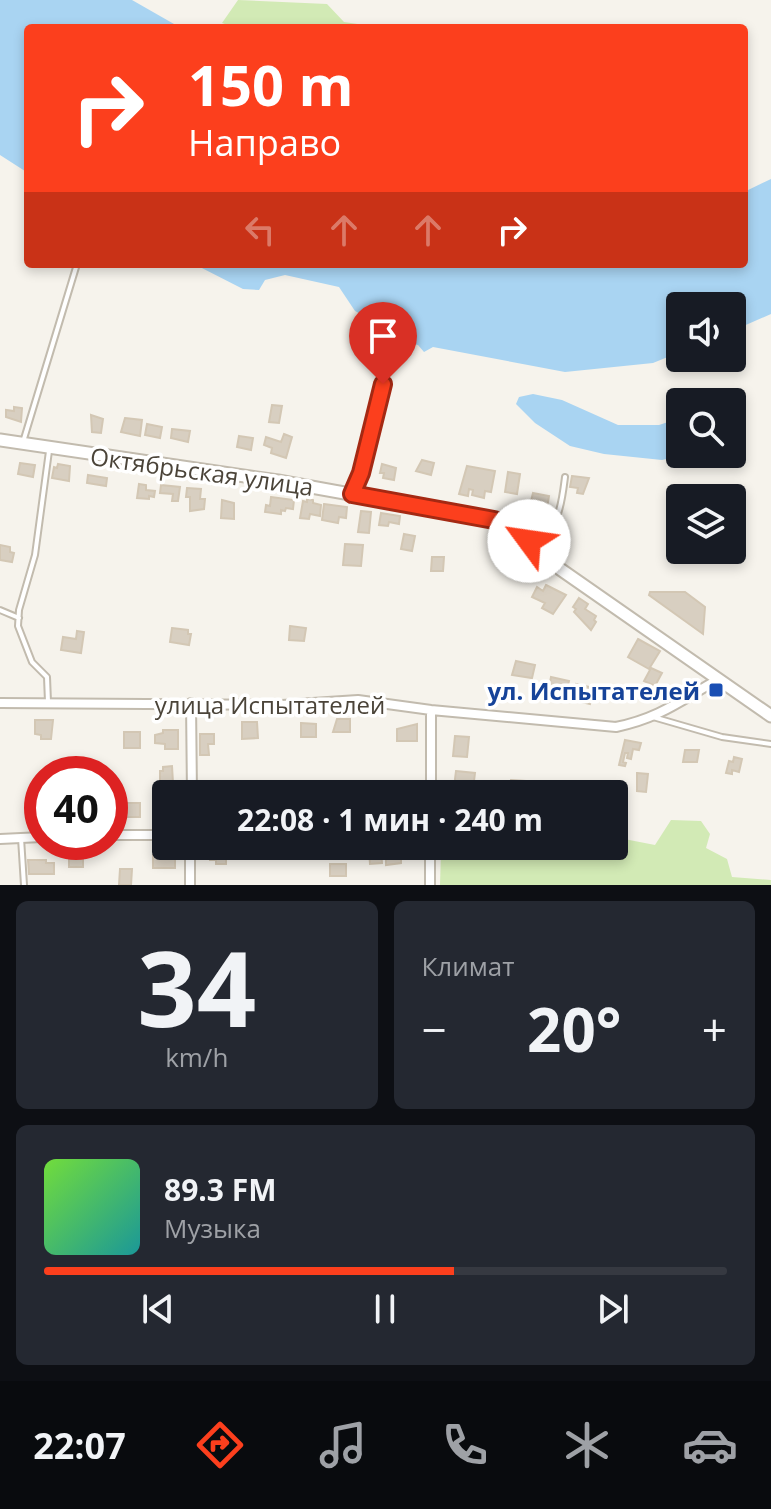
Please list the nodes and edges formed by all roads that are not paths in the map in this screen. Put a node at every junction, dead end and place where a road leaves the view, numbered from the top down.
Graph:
1 (76, 268) edge
2 (383, 384) dead end
3 (0, 440) edge
4 (23, 444) junction
5 (49, 448) junction
6 (565, 477) dead end
7 (352, 494) junction
8 (534, 546) junction
9 (0, 610) edge
10 (19, 618) junction
11 (719, 679) junction
12 (0, 703) edge
13 (48, 703) junction
14 (191, 703) junction
15 (431, 710) junction
16 (771, 716) edge
17 (652, 717) junction
18 (771, 744) edge
19 (192, 780) edge
20 (431, 780) edge
21 (128, 835) edge
22 (152, 835) edge
23 (21, 838) junction
24 (24, 838) edge
25 (0, 839) edge
26 (190, 860) edge
27 (430, 860) edge
28 (24, 885) edge
29 (190, 885) edge
30 (430, 885) edge

1 - 4 lane
2 - 7 lane
3 - 4 street, Октябрьская улица
4 - 5 street, Октябрьская улица
5 - 7 street, Октябрьская улица
5 - 10 lane
6 - 8 lane
7 - 8 street, Октябрьская улица
8 - 11 street, Октябрьская улица
9 - 10 lane
10 - 13 lane
11 - 16 street, Октябрьская улица
11 - 17 street, улица Испытателей
12 - 13 street, улица Испытателей
13 - 14 street, улица Испытателей
14 - 15 street, улица Испытателей
14 - 19 street
15 - 17 street, улица Испытателей
15 - 20 street
17 - 18 lane
21 - 22 street
23 - 24 street
23 - 25 street
23 - 28 lane
26 - 29 street
27 - 30 street

